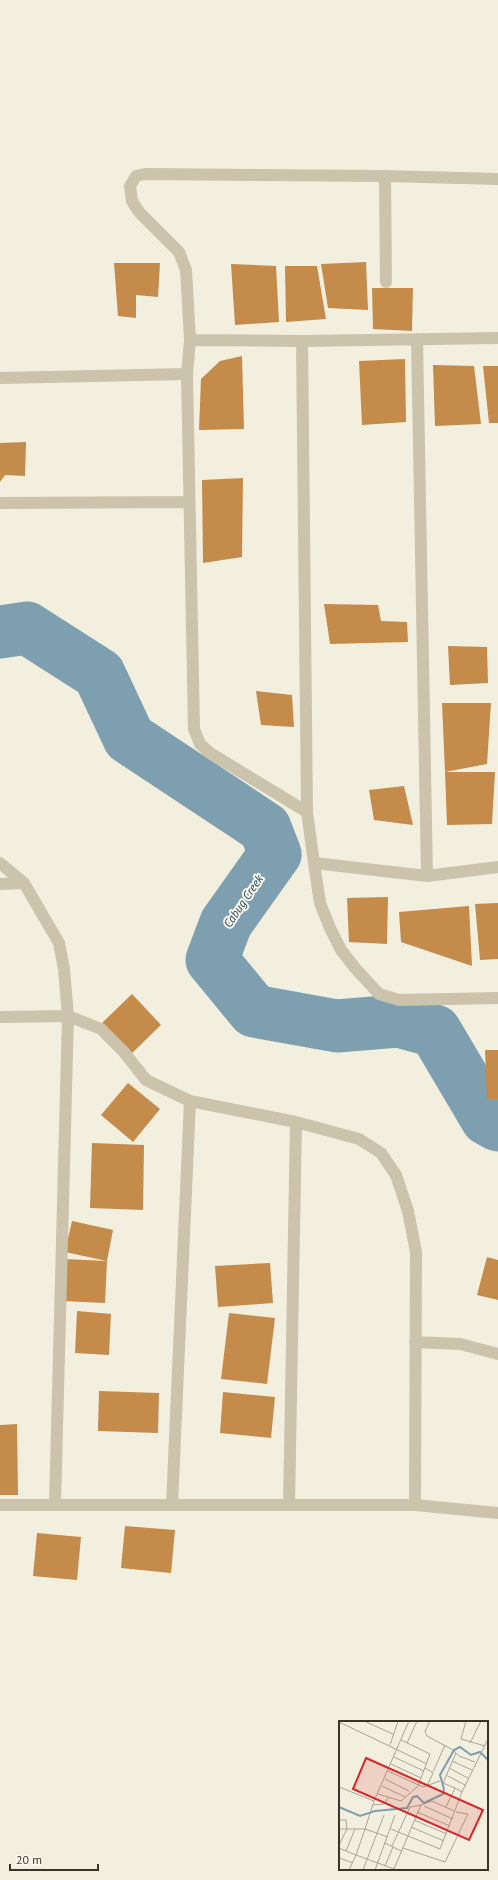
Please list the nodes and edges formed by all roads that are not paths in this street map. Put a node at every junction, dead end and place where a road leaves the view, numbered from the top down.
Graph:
1 (385, 176) junction
2 (498, 179) edge
3 (386, 282) dead end
4 (498, 338) edge
5 (417, 339) junction
6 (190, 340) junction
7 (302, 341) junction
8 (187, 374) junction
9 (0, 378) edge
10 (189, 502) junction
11 (0, 503) edge
12 (307, 812) junction
13 (0, 863) edge
14 (314, 863) junction
15 (498, 867) edge
16 (427, 876) junction
17 (24, 883) junction
18 (0, 884) edge
19 (498, 998) edge
20 (68, 1016) junction
21 (0, 1017) edge
22 (190, 1101) junction
23 (296, 1122) junction
24 (415, 1342) junction
25 (498, 1354) edge
26 (0, 1504) edge
27 (55, 1504) junction
28 (172, 1505) junction
29 (290, 1505) junction
30 (415, 1505) junction
31 (498, 1513) edge

1 - 2 street
1 - 3 street
1 - 6 street
4 - 5 street
5 - 7 street
5 - 16 street
6 - 7 street
6 - 8 street
7 - 12 street
8 - 9 street
8 - 10 street
10 - 11 street
10 - 12 street
12 - 14 street
13 - 17 street
14 - 16 street
14 - 19 street
15 - 16 street
17 - 18 street
17 - 20 street
20 - 21 street
20 - 22 street
20 - 27 street
22 - 23 street
22 - 28 street
23 - 24 street
23 - 29 street
24 - 25 street
24 - 30 street
26 - 27 street
27 - 28 street
28 - 29 street
29 - 30 street
30 - 31 street

